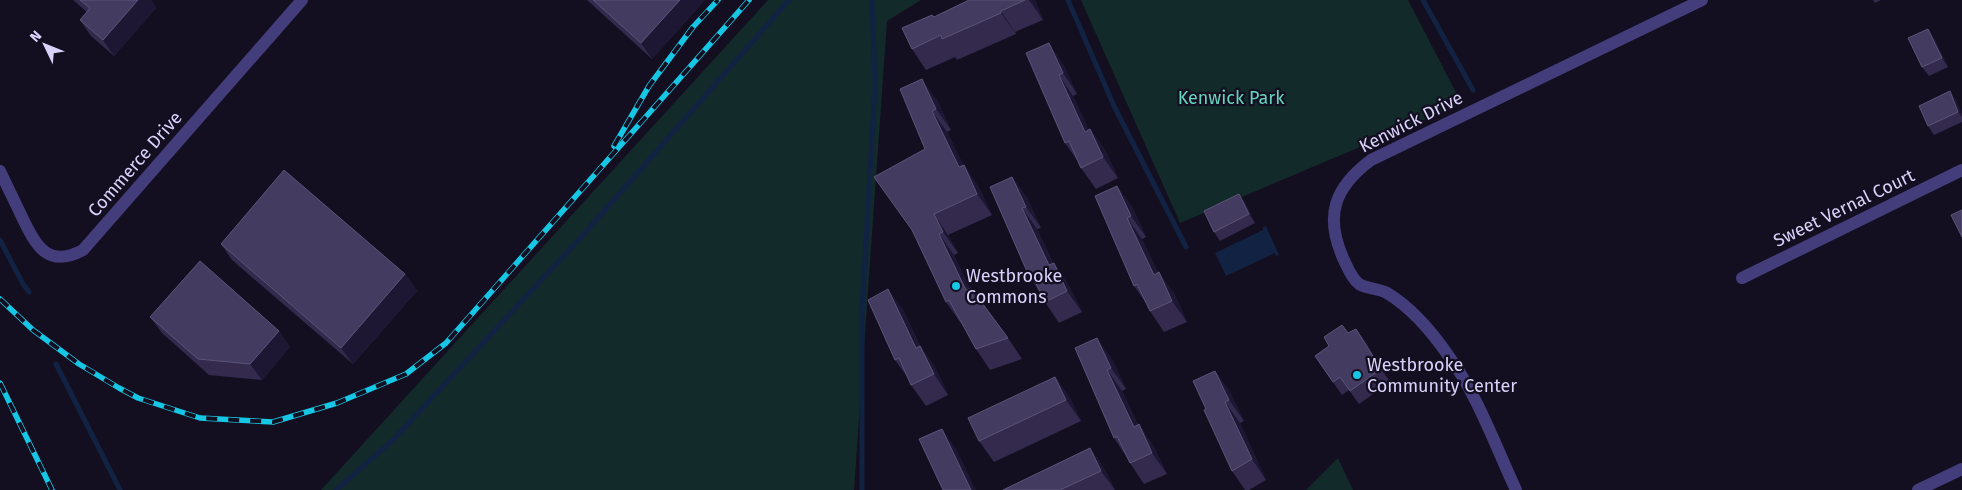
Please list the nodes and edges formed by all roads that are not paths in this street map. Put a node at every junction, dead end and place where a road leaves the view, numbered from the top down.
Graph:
1 (302, 0) edge
2 (1702, 0) edge
3 (1962, 170) edge
4 (0, 171) edge
5 (1742, 278) dead end
6 (1962, 469) edge
7 (1516, 490) edge
8 (1918, 490) edge

1 - 4 street, Commerce Drive
2 - 7 street, Kenwick Drive
3 - 5 street, Sweet Vernal Court
6 - 8 street

